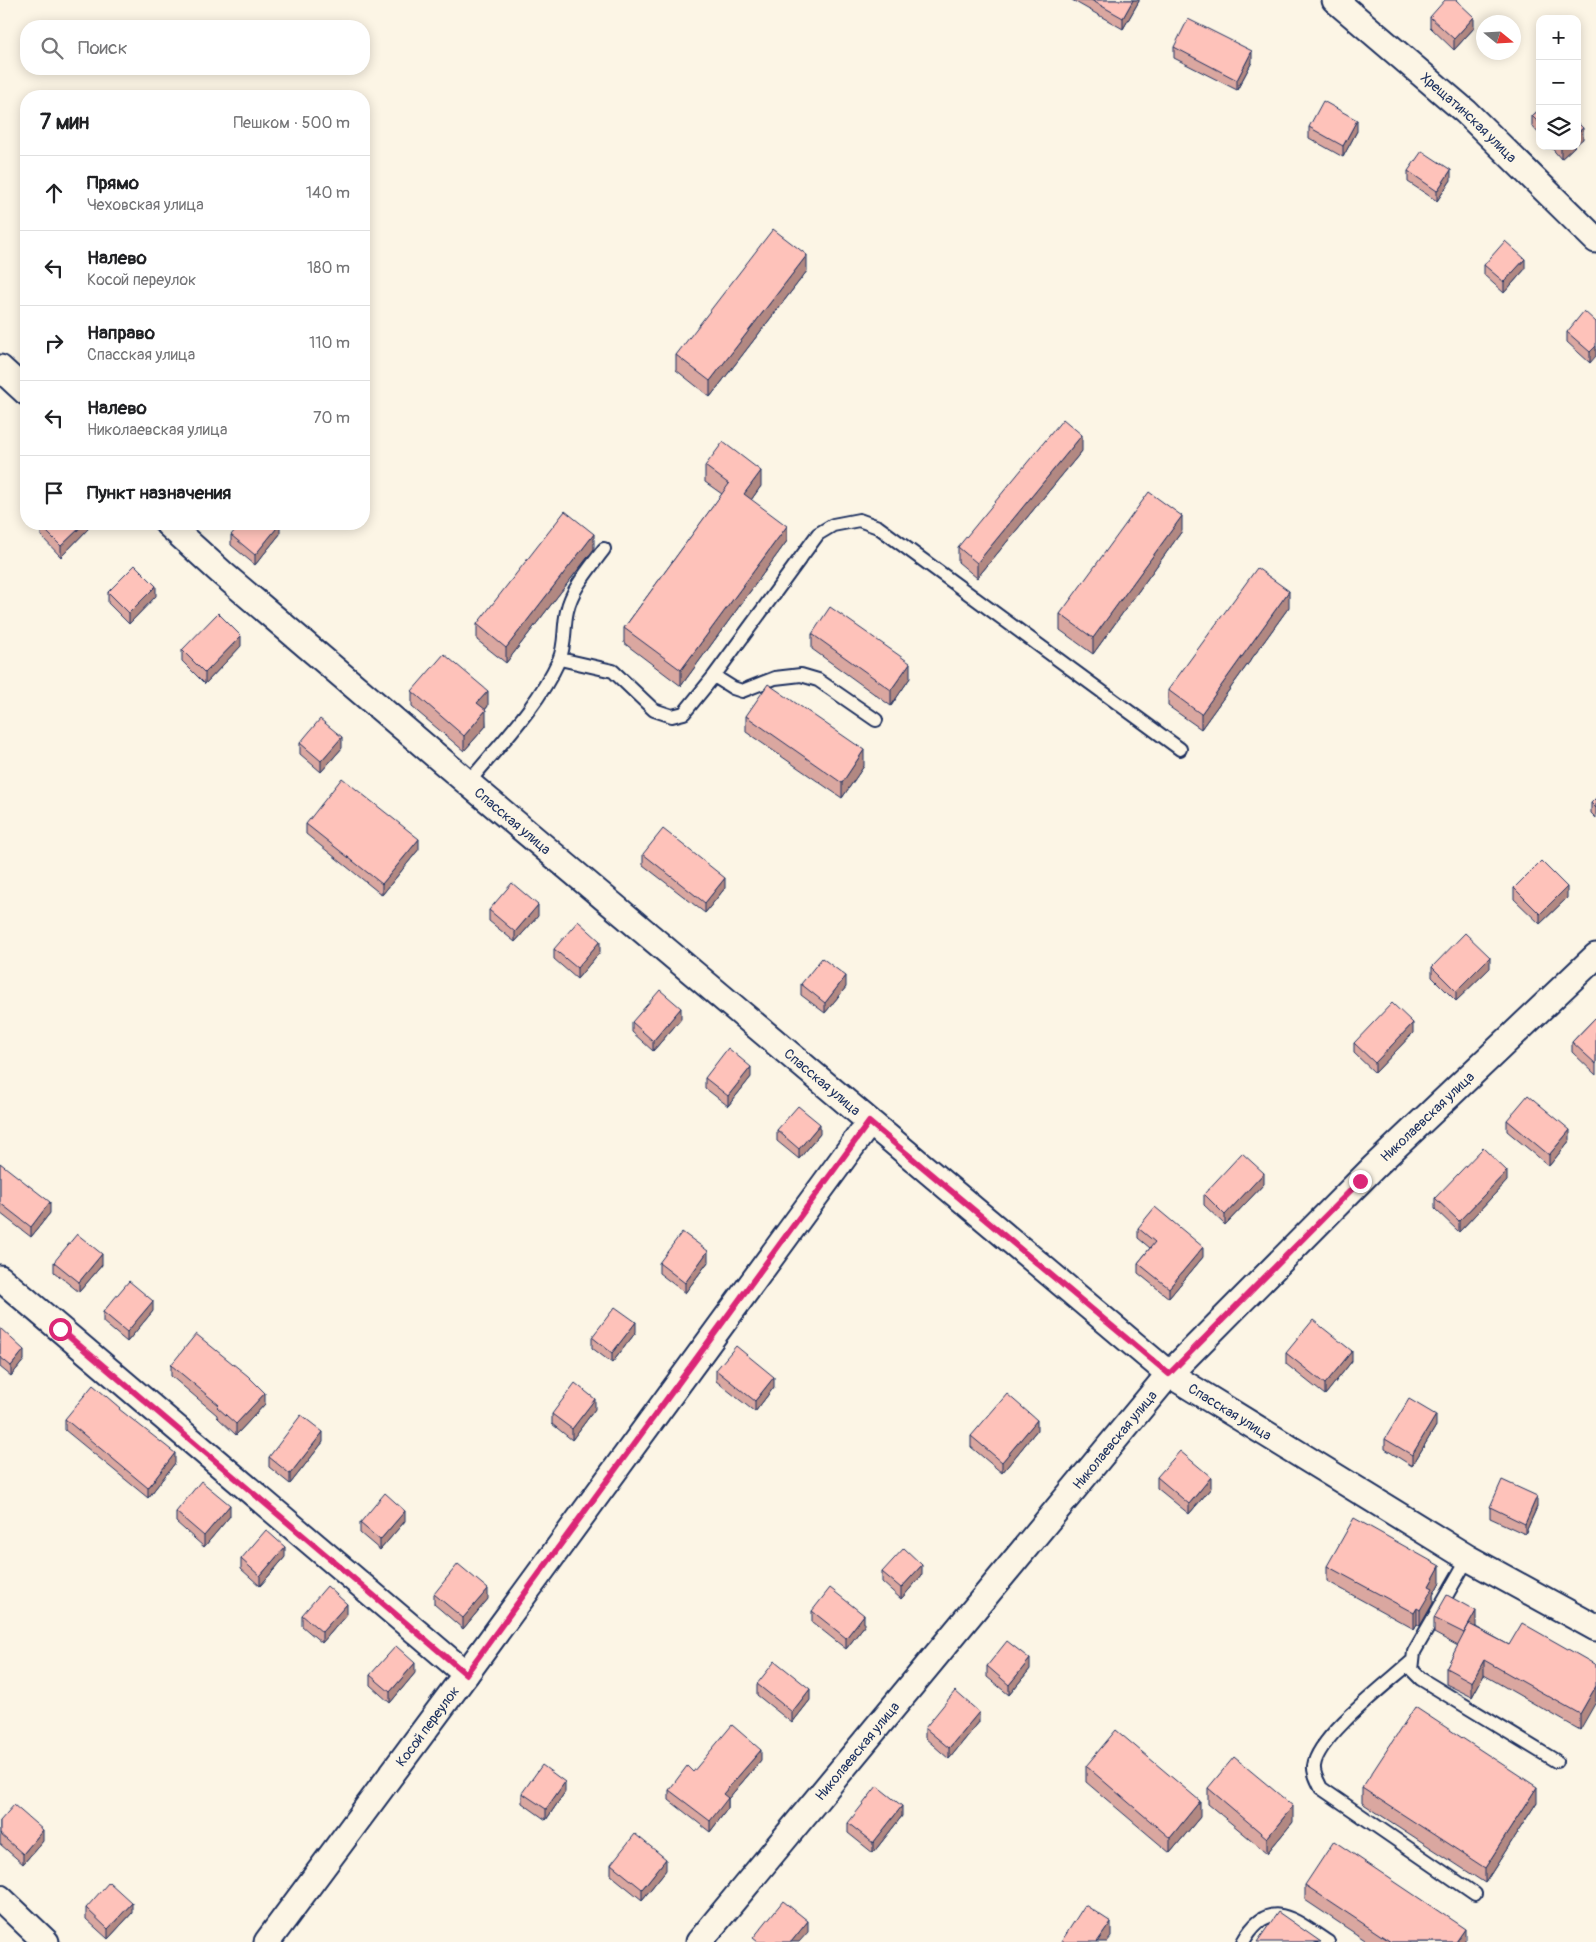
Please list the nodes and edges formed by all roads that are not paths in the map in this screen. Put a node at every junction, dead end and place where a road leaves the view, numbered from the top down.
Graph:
1 (1335, 0) edge
2 (1596, 240) edge
3 (0, 368) edge
4 (20, 386) edge
5 (175, 530) edge
6 (604, 549) dead end
7 (560, 659) junction
8 (714, 676) junction
9 (876, 720) dead end
10 (1180, 749) dead end
11 (468, 783) junction
12 (1596, 956) edge
13 (869, 1122) junction
14 (0, 1278) edge
15 (1169, 1374) junction
16 (1468, 1558) junction
17 (1596, 1628) edge
18 (1412, 1662) junction
19 (466, 1674) junction
20 (1556, 1761) dead end
21 (1474, 1894) dead end
22 (0, 1898) edge
23 (46, 1942) edge
24 (267, 1942) edge
25 (699, 1942) edge
26 (1243, 1942) edge
27 (1328, 1942) edge

1 - 2 street, Хрещатинская улица
3 - 4 street
5 - 11 street, Спасская улица
6 - 7 lane
7 - 8 lane
7 - 11 lane
8 - 9 lane
8 - 10 lane
11 - 13 street, Спасская улица
12 - 15 street, Николаевская улица
13 - 15 street, Спасская улица
13 - 19 street, Косой переулок
14 - 19 street
15 - 16 street, Спасская улица
15 - 25 street, Николаевская улица
16 - 17 street, Спасская улица
16 - 18 lane
18 - 20 lane
18 - 21 lane
19 - 24 street, Косой переулок
22 - 23 street
26 - 27 lane

